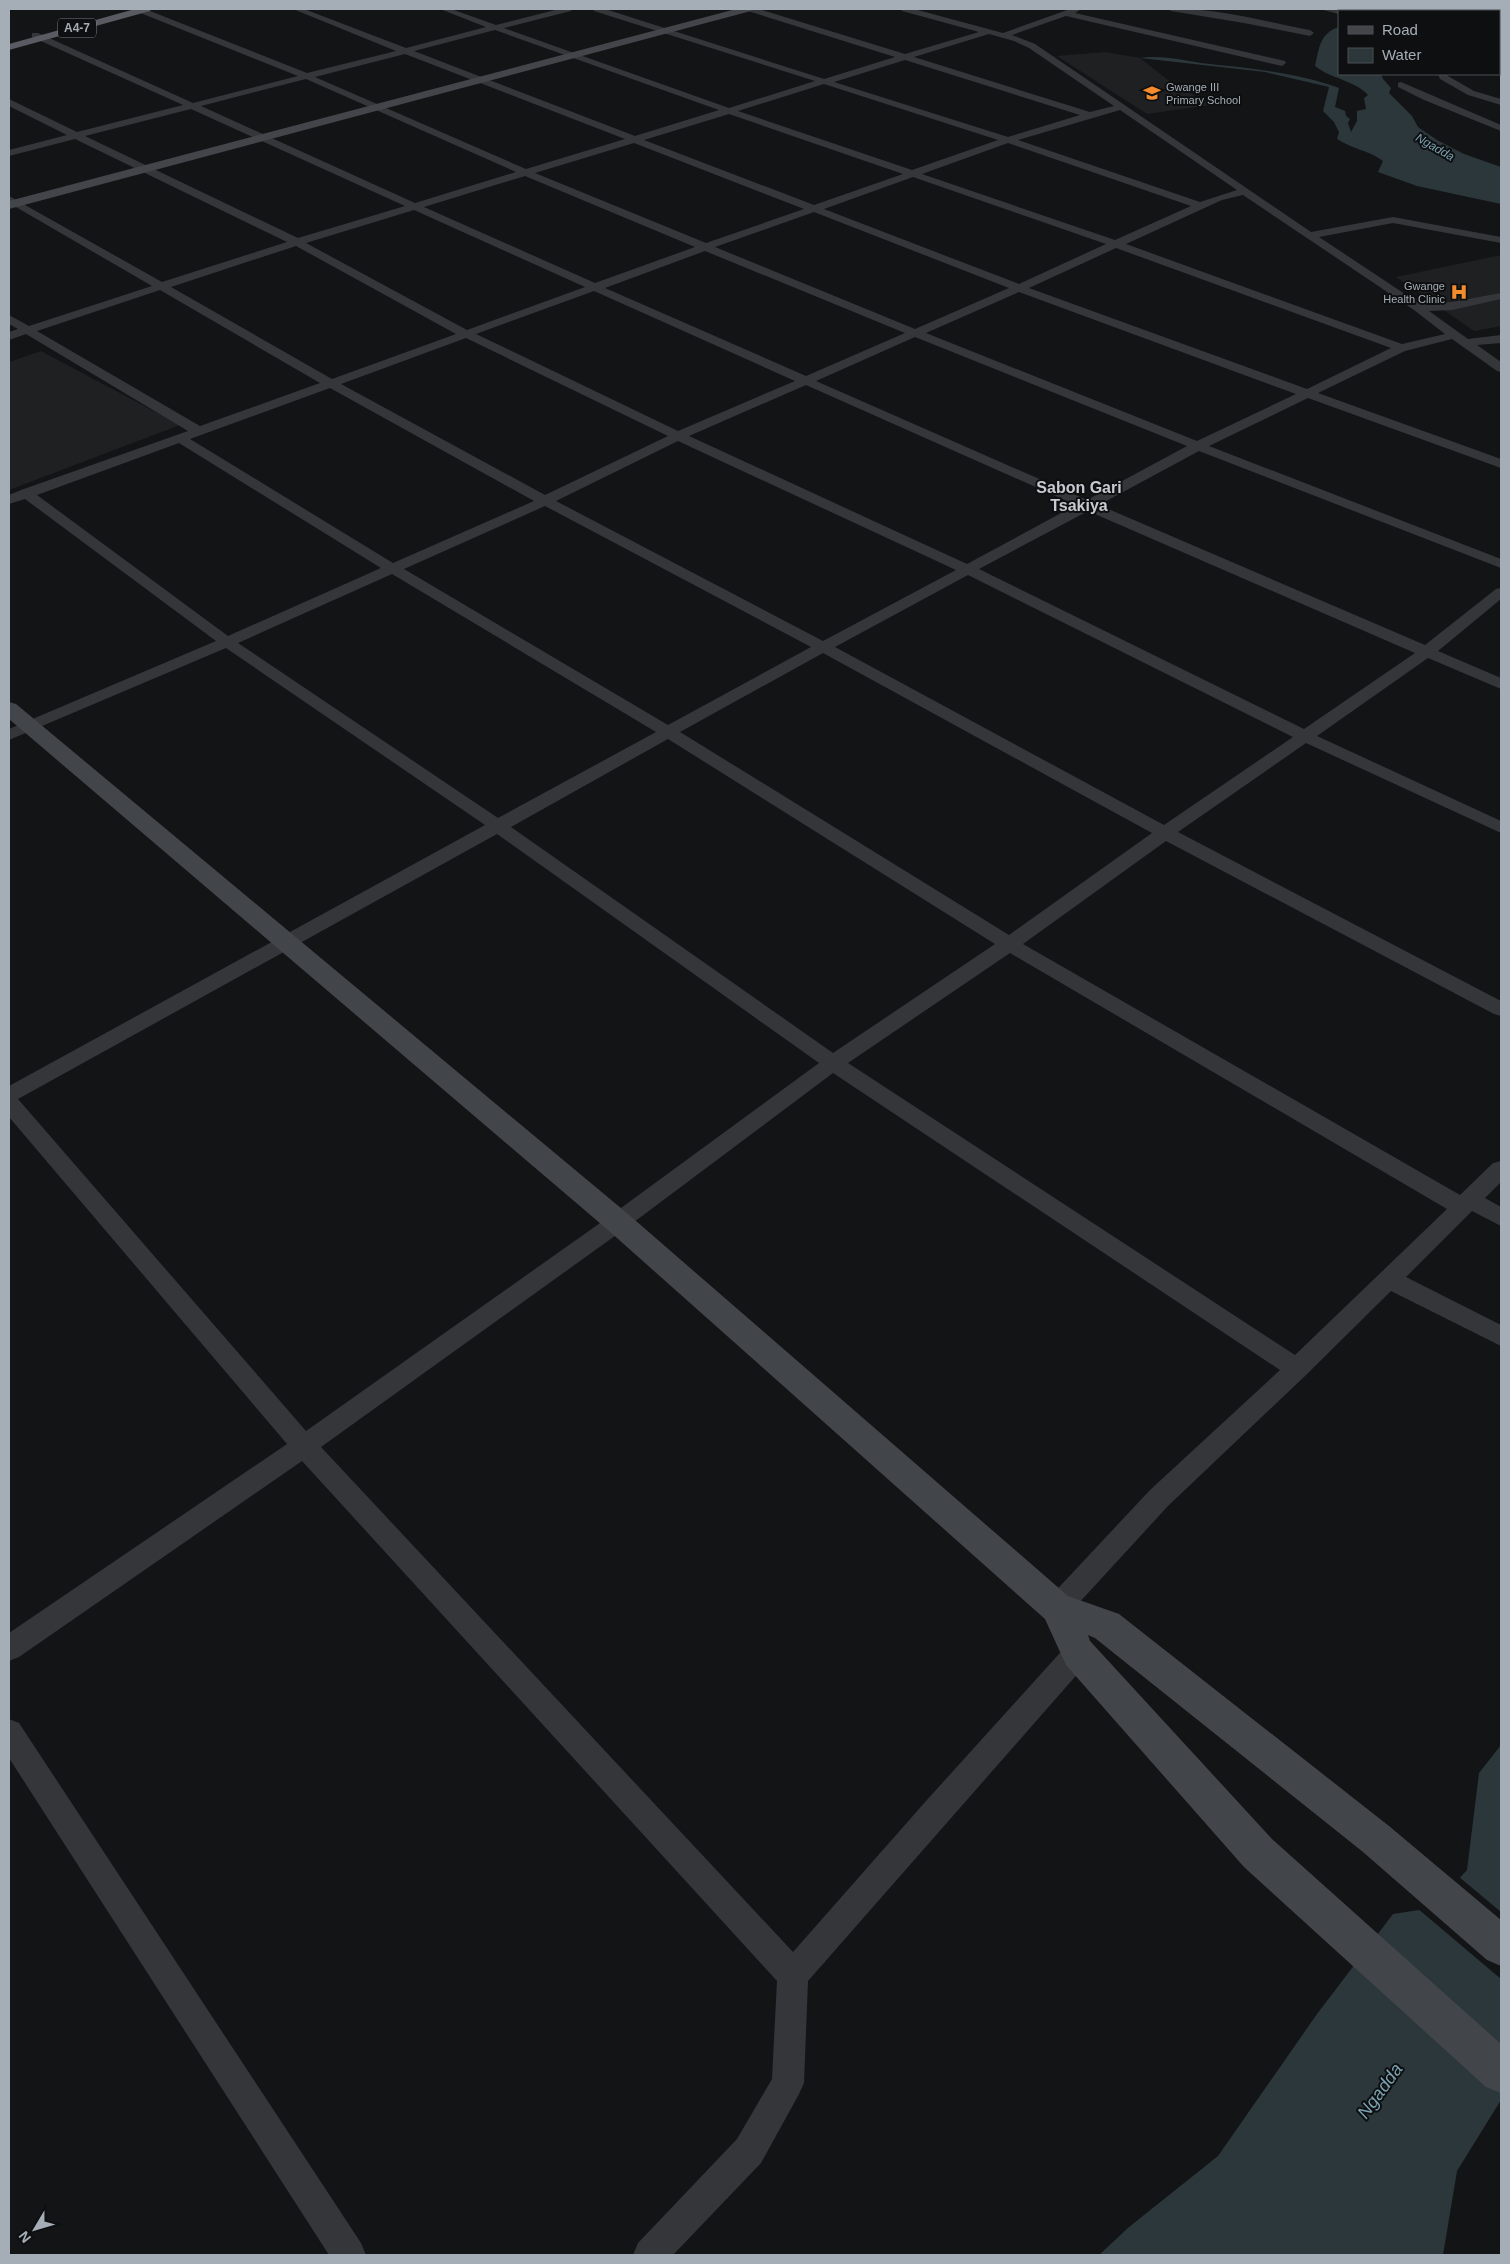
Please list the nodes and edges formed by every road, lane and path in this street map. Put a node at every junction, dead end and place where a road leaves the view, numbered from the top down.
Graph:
1 (140, 9) edge
2 (297, 9) edge
3 (444, 9) edge
4 (568, 9) edge
5 (597, 9) edge
6 (747, 9) edge
7 (751, 9) edge
8 (905, 9) edge
9 (1171, 9) edge
10 (1323, 9) edge
11 (1070, 10) edge
12 (1338, 12) edge
13 (494, 27) junction
14 (664, 30) junction
15 (987, 32) junction
16 (1310, 33) dead end
17 (1002, 36) junction
18 (39, 37) junction
19 (9, 42) edge
20 (9, 47) edge
21 (404, 50) junction
22 (573, 55) junction
23 (904, 58) junction
24 (1282, 63) dead end
25 (1443, 75) edge
26 (304, 76) junction
27 (481, 80) junction
28 (825, 83) junction
29 (1401, 85) dead end
30 (1486, 99) junction
31 (9, 102) edge
32 (1501, 102) edge
33 (191, 105) junction
34 (1123, 107) junction
35 (375, 108) junction
36 (1456, 109) junction
37 (733, 111) junction
38 (1090, 115) junction
39 (1501, 128) edge
40 (77, 135) junction
41 (263, 137) junction
42 (638, 139) junction
43 (1008, 140) junction
44 (9, 153) edge
45 (144, 170) junction
46 (526, 173) junction
47 (912, 175) junction
48 (1245, 191) junction
49 (11, 202) edge
50 (418, 206) junction
51 (1202, 206) junction
52 (814, 209) junction
53 (1309, 236) junction
54 (1501, 240) edge
55 (297, 242) junction
56 (1115, 244) junction
57 (706, 247) junction
58 (159, 286) junction
59 (596, 288) junction
60 (1019, 288) junction
61 (1501, 296) edge
62 (1418, 308) junction
63 (9, 319) edge
64 (26, 330) junction
65 (916, 333) junction
66 (466, 334) junction
67 (1454, 335) junction
68 (9, 336) edge
69 (1501, 339) edge
70 (1466, 343) junction
71 (1401, 348) junction
72 (1501, 368) edge
73 (807, 380) junction
74 (332, 384) junction
75 (1308, 392) junction
76 (198, 431) junction
77 (678, 436) junction
78 (180, 438) junction
79 (1196, 447) junction
80 (1501, 464) edge
81 (17, 496) edge
82 (545, 501) junction
83 (1088, 505) junction
84 (1501, 564) edge
85 (393, 569) junction
86 (967, 569) junction
87 (1501, 592) edge
88 (228, 642) junction
89 (823, 647) junction
90 (1428, 651) junction
91 (1501, 684) edge
92 (9, 708) edge
93 (19, 730) edge
94 (668, 732) junction
95 (1306, 737) junction
96 (498, 826) junction
97 (1501, 828) edge
98 (1165, 833) junction
99 (286, 942) junction
100 (1009, 944) junction
101 (1501, 1009) edge
102 (833, 1063) junction
103 (9, 1095) edge
104 (9, 1103) edge
105 (1501, 1169) edge
106 (1466, 1204) junction
107 (1501, 1218) edge
108 (618, 1222) junction
109 (1389, 1278) junction
110 (1501, 1336) edge
111 (1297, 1369) junction
112 (304, 1446) junction
113 (1057, 1608) junction
114 (9, 1648) edge
115 (1078, 1654) junction
116 (9, 1733) edge
117 (1501, 1946) edge
118 (793, 1975) junction
119 (1501, 2072) edge
120 (349, 2255) edge
121 (650, 2255) edge

1 - 18 highway, A4-7
1 - 26 street
2 - 21 street
3 - 13 street
4 - 13 street
5 - 14 street
6 - 14 main road
7 - 23 street
8 - 15 street
9 - 16 street
10 - 12 street
11 - 17 street
11 - 24 street
13 - 21 street
13 - 22 street
14 - 22 main road
14 - 28 street
15 - 17 street
15 - 23 street
17 - 34 street
18 - 19 highway, A4-7
18 - 20 highway, A4-7
18 - 33 street
21 - 26 street
21 - 27 street
22 - 27 main road
22 - 37 street
23 - 28 street
23 - 38 street
25 - 30 street
26 - 33 street
26 - 35 street
27 - 35 main road
27 - 42 street
28 - 37 street
28 - 43 street
29 - 36 street
30 - 32 street
30 - 36 street
31 - 40 street
33 - 40 street
33 - 41 street
34 - 38 street
34 - 48 street
35 - 41 main road
35 - 46 street
36 - 39 street
37 - 42 street
37 - 47 street
38 - 43 street
40 - 44 street
40 - 45 street
41 - 45 main road
41 - 50 street
42 - 46 street
42 - 52 street
43 - 47 street
43 - 51 street
45 - 49 main road
45 - 55 street
46 - 50 street
46 - 57 street
47 - 52 street
47 - 56 street
48 - 51 street
48 - 53 street
49 - 58 street
50 - 55 street
50 - 59 street
51 - 56 street
52 - 57 street
52 - 60 street
53 - 54 street
53 - 62 street
55 - 58 street
55 - 66 street
56 - 60 street
56 - 71 street
57 - 59 street
57 - 65 street
58 - 64 street
58 - 74 street
59 - 66 street
59 - 73 street
60 - 65 street
60 - 75 street
61 - 62 street
62 - 67 street
63 - 64 street
64 - 68 street
64 - 76 street
65 - 73 street
65 - 79 street
66 - 74 street
66 - 77 street
67 - 70 street
67 - 71 street
69 - 70 street
70 - 72 street
71 - 75 street
73 - 77 street
73 - 83 street
74 - 76 street
74 - 82 street
75 - 79 street
75 - 80 street
76 - 78 street
77 - 82 street
77 - 86 street
78 - 81 street
78 - 85 street
79 - 83 street
79 - 84 street
81 - 88 street
82 - 85 street
82 - 89 street
83 - 86 street
83 - 90 street
85 - 88 street
85 - 94 street
86 - 89 street
86 - 95 street
87 - 90 street
88 - 93 street
88 - 96 street
89 - 94 street
89 - 98 street
90 - 91 street
90 - 95 street
92 - 93 main road
93 - 99 main road
94 - 96 street
94 - 100 street
95 - 97 street
95 - 98 street
96 - 99 street
96 - 102 street
98 - 100 street
98 - 101 street
99 - 103 street
99 - 108 main road
100 - 102 street
100 - 106 street
102 - 108 street
102 - 111 street
104 - 112 street
105 - 106 street
106 - 107 street
106 - 109 street
108 - 112 street
108 - 113 main road
109 - 110 street
109 - 111 street
111 - 113 street
112 - 114 street
112 - 118 street
113 - 115 main road
113 - 117 main road
115 - 118 street
115 - 119 main road
116 - 120 street
118 - 121 street

